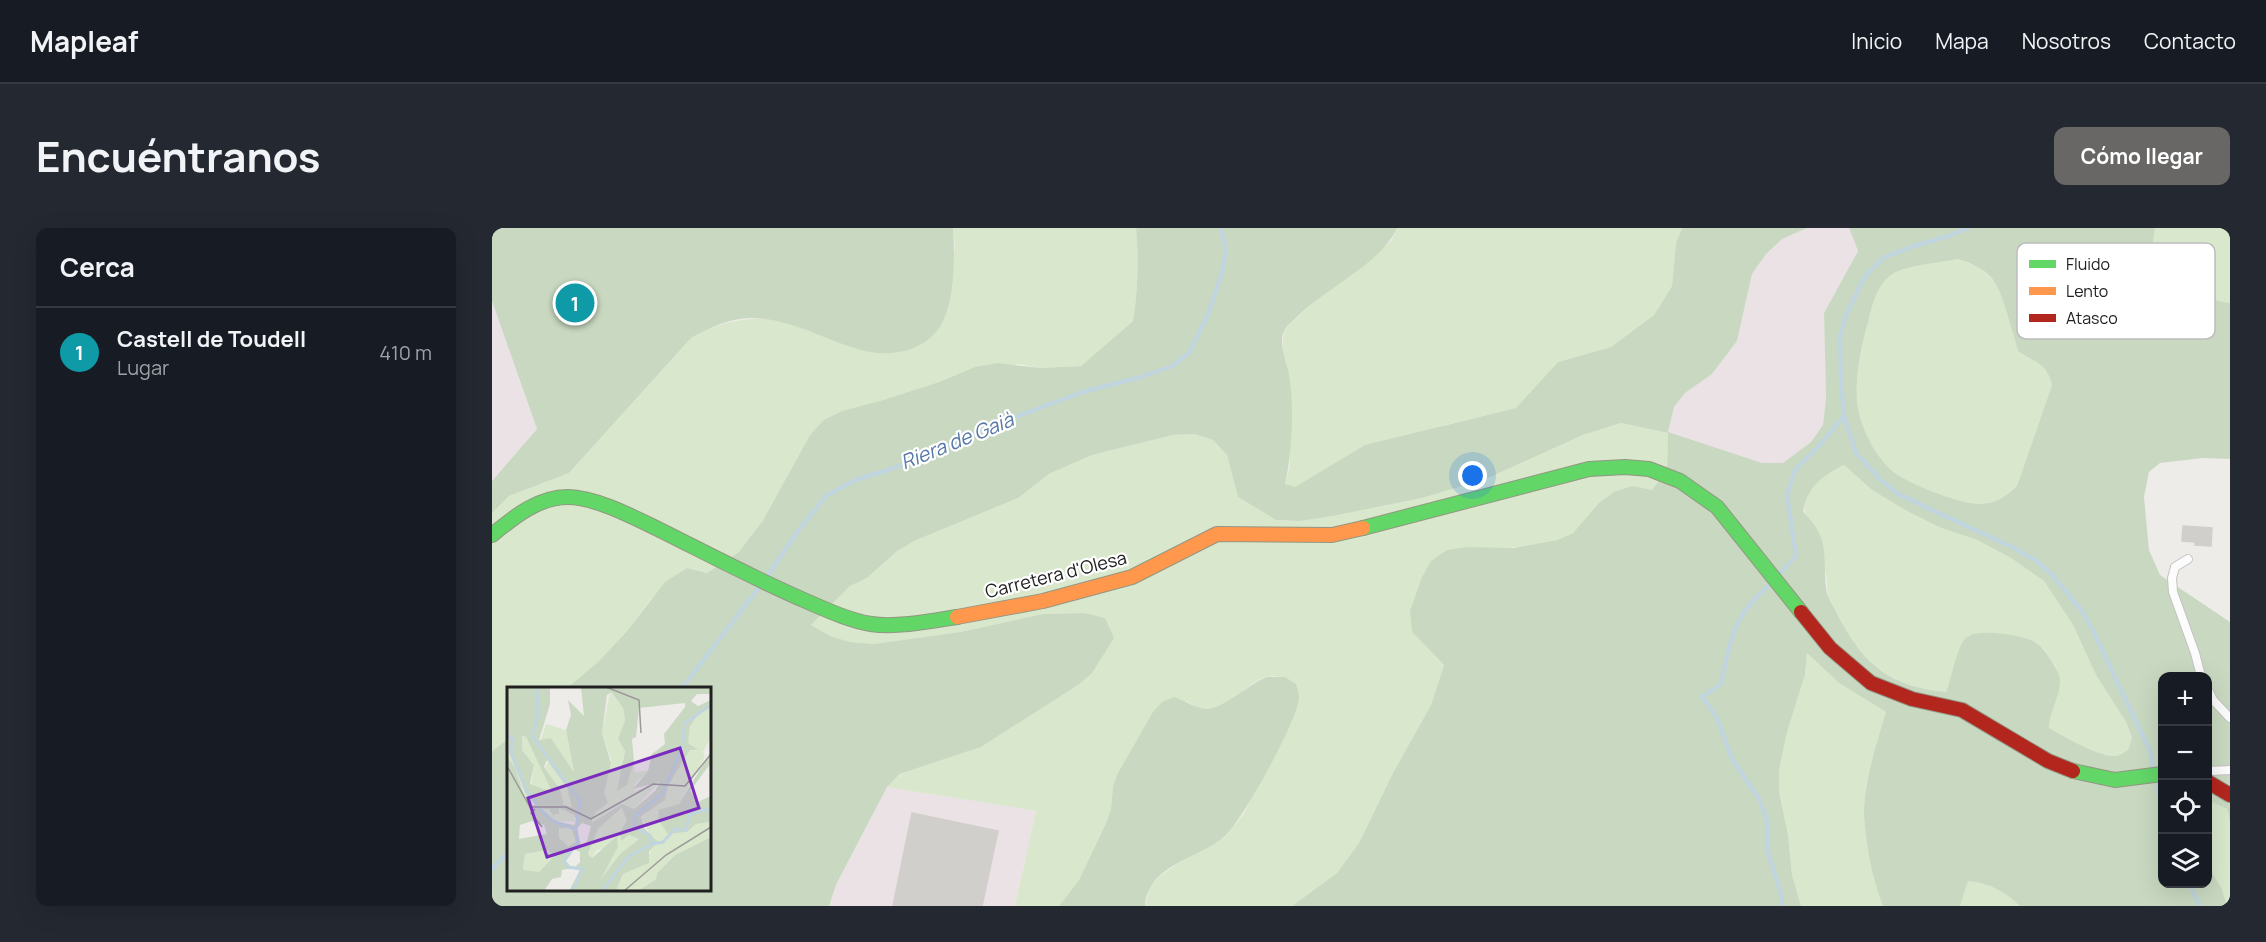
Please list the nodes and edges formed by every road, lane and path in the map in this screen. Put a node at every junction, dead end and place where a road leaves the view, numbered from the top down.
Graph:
1 (492, 535) edge
2 (2188, 559) dead end
3 (2200, 672) edge
4 (2212, 698) edge
5 (2230, 718) edge
6 (2230, 770) edge
7 (2212, 771) edge
8 (2158, 775) edge
9 (2212, 784) edge
10 (2230, 795) edge

1 - 8 street, Carretera d'Olesa
2 - 3 lane
4 - 5 lane
6 - 7 lane
9 - 10 street

